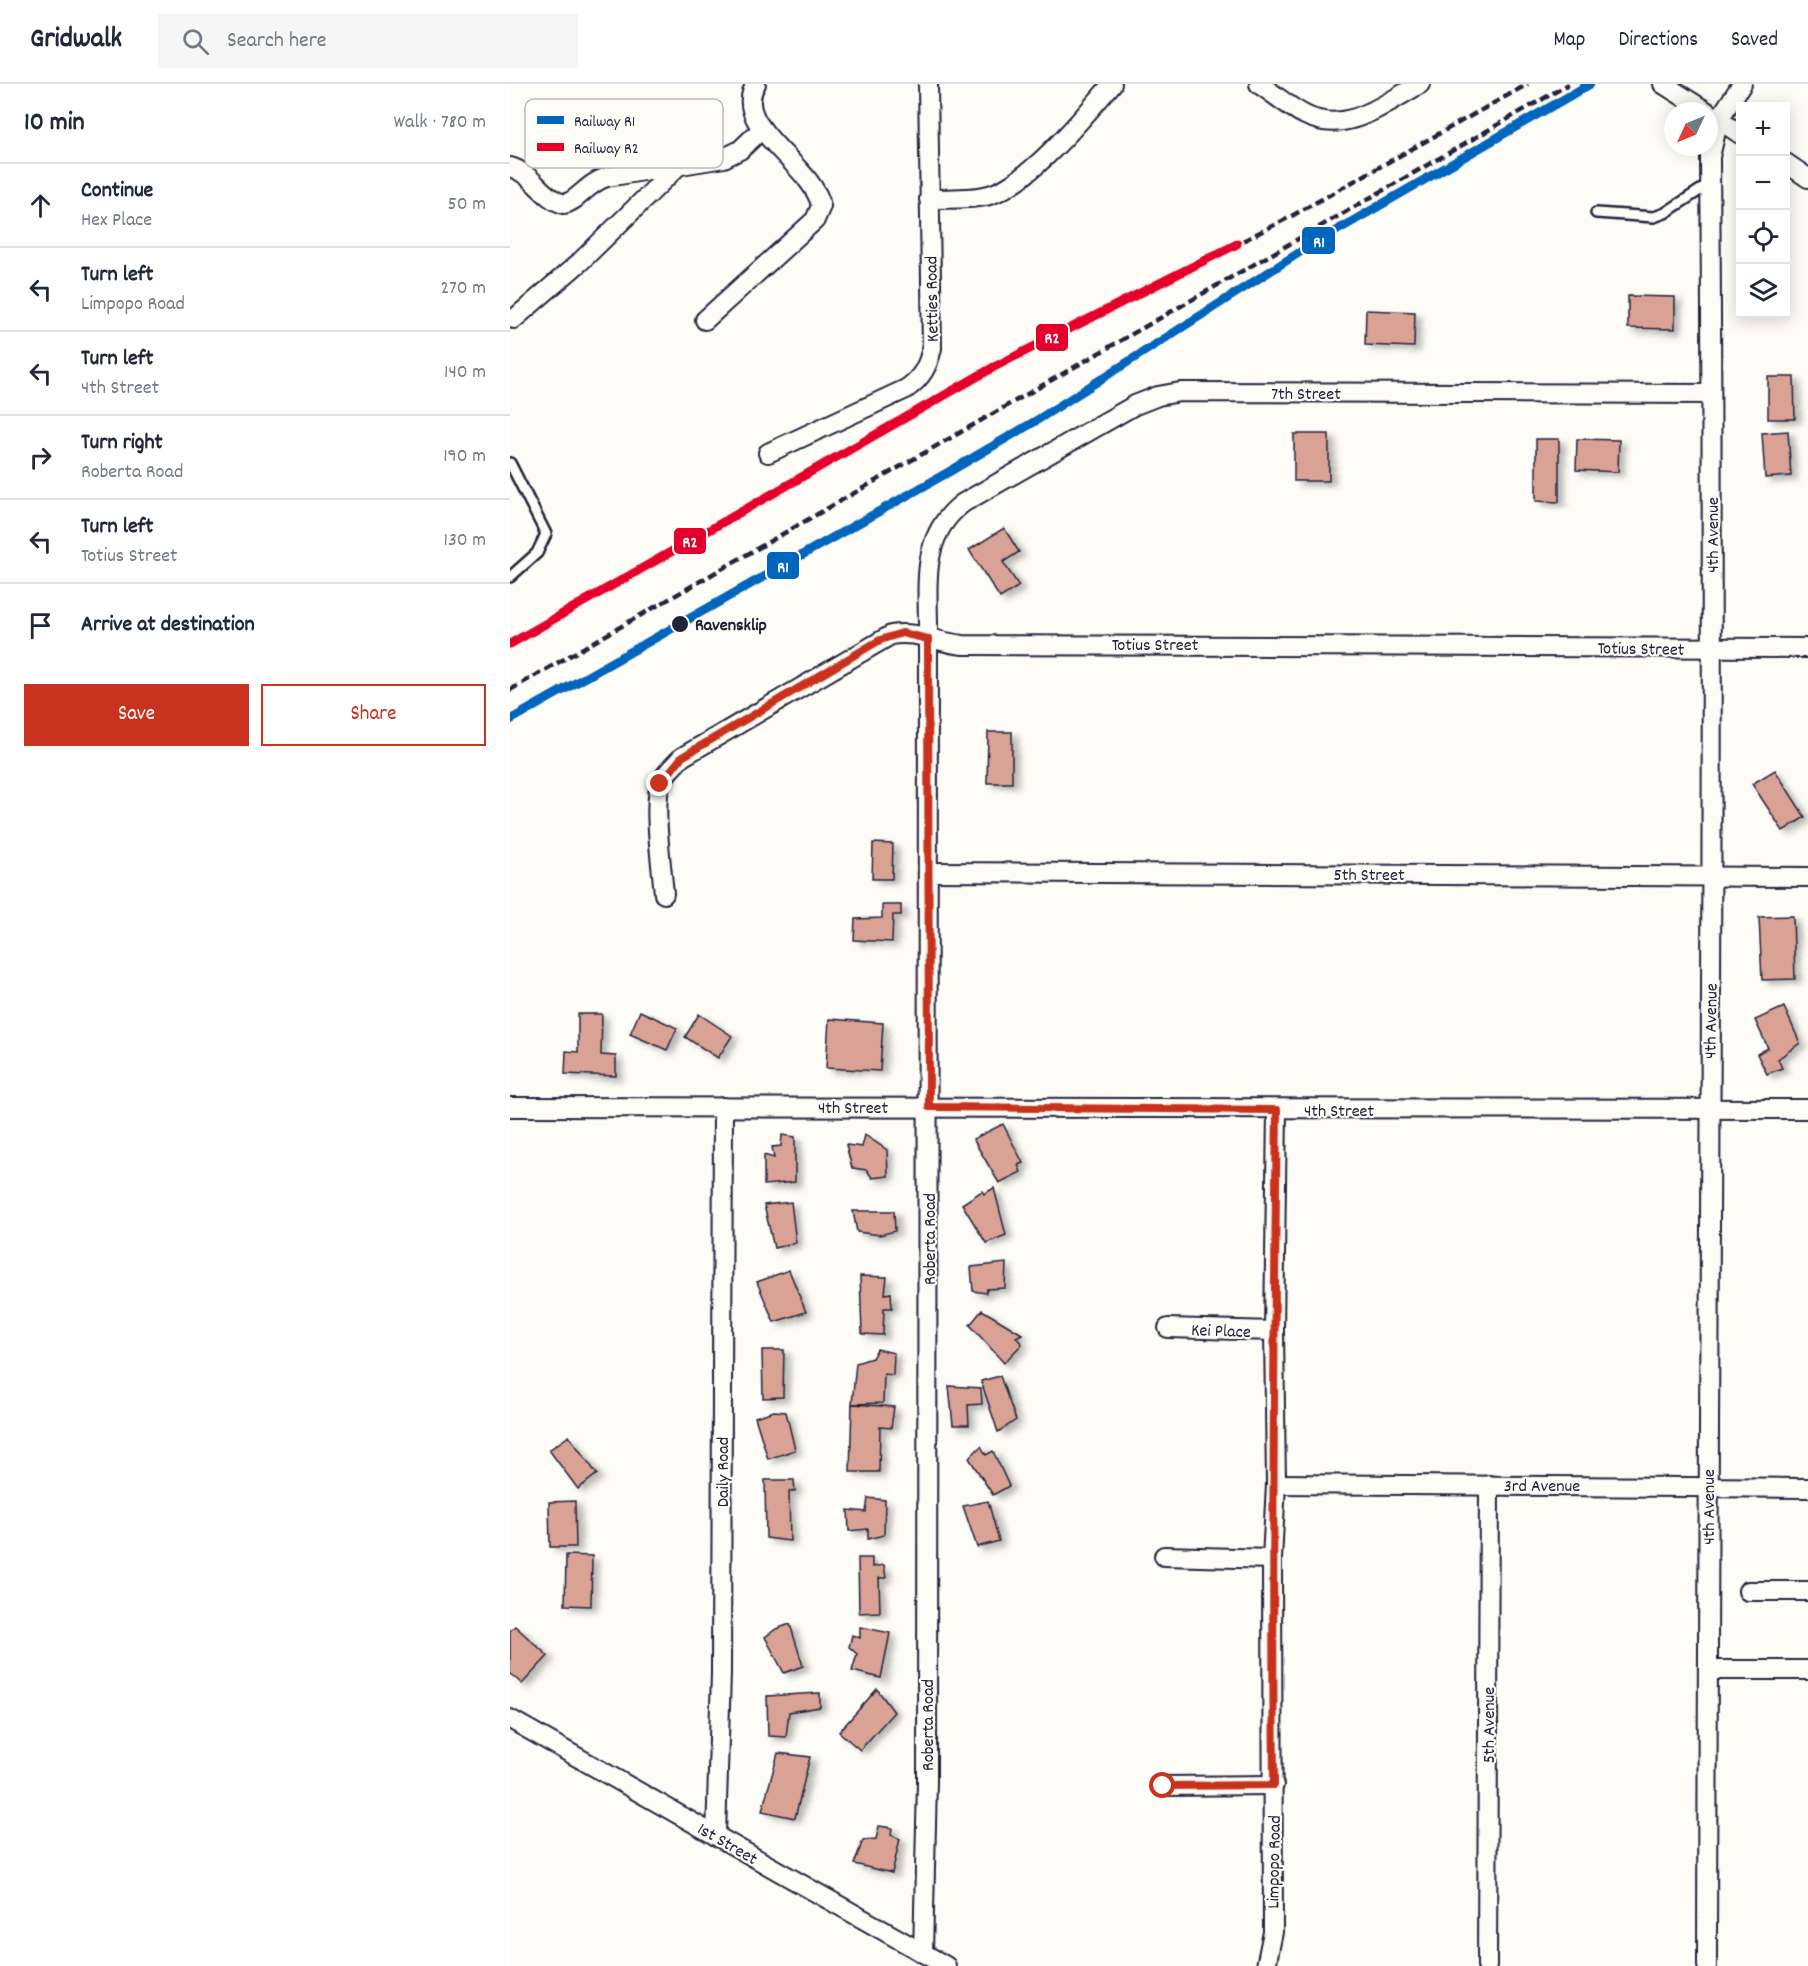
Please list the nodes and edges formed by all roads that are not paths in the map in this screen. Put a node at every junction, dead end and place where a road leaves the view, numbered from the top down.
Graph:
1 (756, 84) edge
2 (927, 84) edge
3 (1112, 84) edge
4 (1259, 84) edge
5 (1420, 84) edge
6 (1663, 84) edge
7 (1742, 84) edge
8 (1692, 102) edge
9 (1718, 107) edge
10 (1718, 119) edge
11 (762, 129) junction
12 (1736, 131) edge
13 (1712, 156) edge
14 (723, 158) edge
15 (1790, 166) edge
16 (510, 167) edge
17 (663, 168) edge
18 (676, 168) edge
19 (1808, 178) edge
20 (1711, 183) junction
21 (929, 199) junction
22 (1596, 213) dead end
23 (514, 319) dead end
24 (705, 320) dead end
25 (1712, 394) junction
26 (768, 453) dead end
27 (510, 463) edge
28 (939, 526) joint
29 (510, 577) edge
30 (928, 639) junction
31 (1808, 648) edge
32 (1712, 649) junction
33 (930, 872) junction
34 (1713, 876) junction
35 (1808, 877) edge
36 (664, 894) dead end
37 (510, 1107) edge
38 (723, 1107) junction
39 (929, 1107) junction
40 (1808, 1109) edge
41 (1277, 1110) junction
42 (1709, 1110) junction
43 (1168, 1328) dead end
44 (1274, 1331) junction
45 (1275, 1484) junction
46 (1489, 1485) junction
47 (1708, 1486) junction
48 (1808, 1488) edge
49 (1164, 1556) dead end
50 (1272, 1559) junction
51 (1748, 1591) dead end
52 (1808, 1591) edge
53 (1708, 1670) junction
54 (1808, 1670) edge
55 (510, 1719) edge
56 (1274, 1785) junction
57 (1163, 1786) dead end
58 (716, 1836) junction
59 (923, 1953) junction
60 (946, 1966) edge
61 (1266, 1966) edge
62 (1487, 1966) edge
63 (1707, 1966) edge

1 - 11 street
2 - 21 street, Ketties Road
3 - 21 street
4 - 5 street
6 - 8 street
7 - 9 street, 4th Avenue
10 - 12 street
11 - 14 street
11 - 24 street
13 - 20 street, 4th Avenue
15 - 19 street
16 - 17 street
18 - 23 street
20 - 22 lane
20 - 25 street, 4th Avenue
21 - 26 street, Ketties Road
25 - 28 street, 7th Street
25 - 32 street, 4th Avenue
27 - 29 lane
28 - 30 street, Roberta Road
30 - 32 street, Totius Street
30 - 33 street, Roberta Road
30 - 36 street, Totius Street
31 - 32 street, Totius Street
32 - 34 street, 4th Avenue
33 - 34 street, 5th Street
33 - 39 street, Roberta Road
34 - 35 street, 5th Street
34 - 42 street, 4th Avenue
37 - 38 street, 4th Street
38 - 39 street, 4th Street
38 - 58 street, Daily Road
39 - 41 street, 4th Street
39 - 59 street, Roberta Road
40 - 42 street, 4th Street
41 - 42 street, 4th Street
41 - 44 street, Limpopo Road
42 - 47 street, 4th Avenue
43 - 44 street, Kei Place
44 - 45 street, Limpopo Road
45 - 46 street, 3rd Avenue
45 - 50 street, Limpopo Road
46 - 47 street, 3rd Avenue
46 - 62 street, 5th Avenue
47 - 48 street, 3rd Avenue
47 - 53 street, 4th Avenue
49 - 50 street
50 - 56 street, Limpopo Road
51 - 52 street
53 - 54 street
53 - 63 street, 4th Avenue
55 - 58 street, 1st Street
56 - 57 street
56 - 61 street, Limpopo Road
58 - 59 street, 1st Street
59 - 60 street, 1st Street

